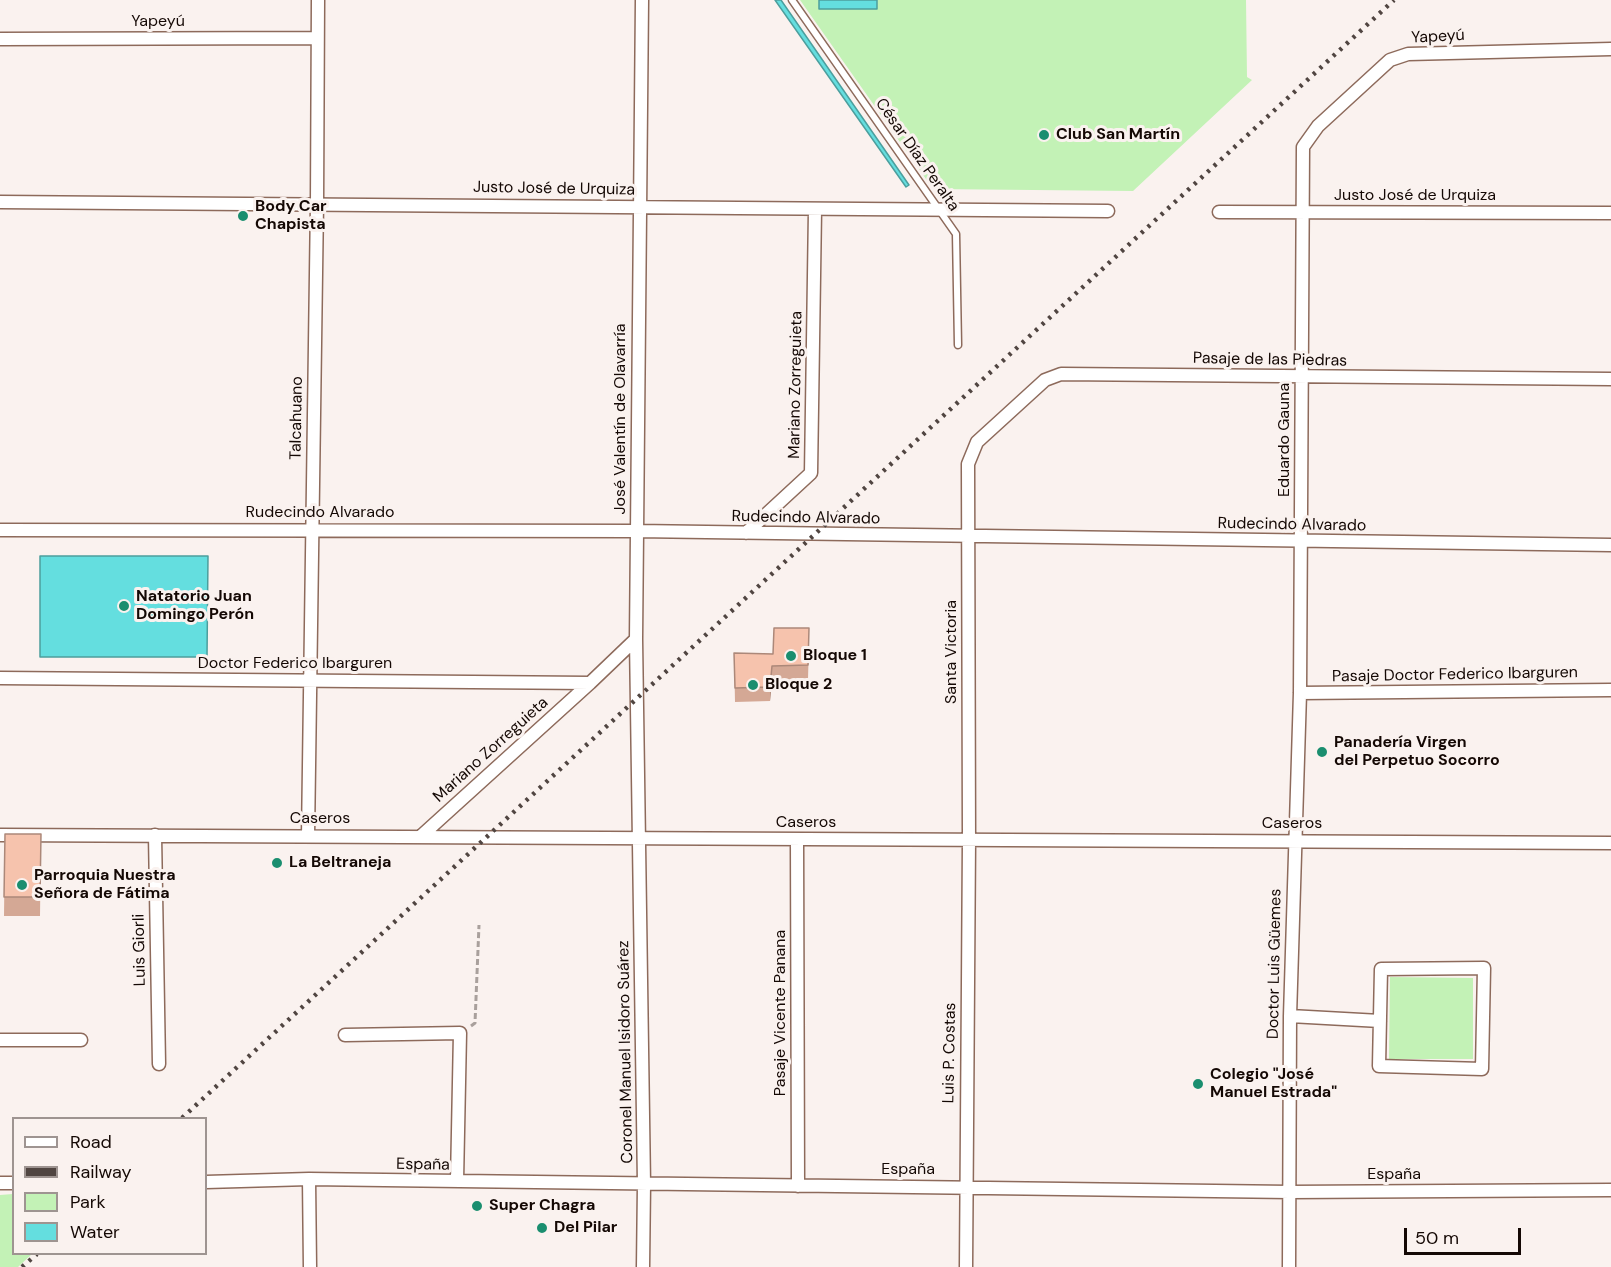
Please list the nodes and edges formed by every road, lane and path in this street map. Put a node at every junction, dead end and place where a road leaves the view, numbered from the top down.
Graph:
1 (318, 0) edge
2 (642, 0) edge
3 (792, 0) edge
4 (317, 38) junction
5 (0, 39) edge
6 (1611, 49) edge
7 (1303, 147) joint
8 (0, 202) edge
9 (317, 203) junction
10 (639, 207) junction
11 (814, 210) junction
12 (939, 210) junction
13 (1108, 211) dead end
14 (1220, 212) dead end
15 (1302, 212) junction
16 (1611, 213) edge
17 (958, 345) dead end
18 (1302, 377) junction
19 (1611, 379) edge
20 (968, 464) joint
21 (0, 530) edge
22 (311, 530) junction
23 (637, 531) junction
24 (746, 533) junction
25 (968, 537) junction
26 (1301, 542) junction
27 (1611, 545) edge
28 (636, 639) junction
29 (0, 678) edge
30 (310, 680) junction
31 (590, 683) junction
32 (1611, 690) edge
33 (1300, 693) junction
34 (0, 835) edge
35 (155, 835) junction
36 (308, 836) junction
37 (420, 837) junction
38 (640, 837) junction
39 (797, 839) junction
40 (969, 840) junction
41 (1294, 841) junction
42 (1611, 843) edge
43 (479, 925) dead end
44 (1290, 1016) junction
45 (1380, 1021) junction
46 (460, 1033) junction
47 (345, 1035) dead end
48 (0, 1040) edge
49 (81, 1040) dead end
50 (159, 1064) dead end
51 (309, 1179) junction
52 (207, 1182) edge
53 (457, 1182) junction
54 (644, 1184) junction
55 (798, 1186) junction
56 (965, 1186) junction
57 (1611, 1190) edge
58 (1290, 1192) junction
59 (310, 1267) edge
60 (643, 1267) edge
61 (966, 1267) edge
62 (1289, 1267) edge

1 - 4 street, Talcahuano
2 - 10 street, José Valentín de Olavarría
3 - 12 lane, César Díaz Peralta
4 - 5 street, Yapeyú
4 - 9 street, Talcahuano
6 - 7 street, Yapeyú
7 - 15 street, Eduardo Gauna
8 - 9 street, Justo José de Urquiza
9 - 10 street, Justo José de Urquiza
9 - 22 street, Talcahuano
10 - 11 street, Justo José de Urquiza
10 - 23 street, José Valentín de Olavarría
11 - 12 street, Justo José de Urquiza
11 - 24 street, Mariano Zorreguieta
12 - 13 street, Justo José de Urquiza
12 - 17 lane, César Díaz Peralta
14 - 15 street, Justo José de Urquiza
15 - 16 street, Justo José de Urquiza
15 - 18 street, Eduardo Gauna
18 - 19 street, Pasaje de las Piedras
18 - 20 street, Pasaje de las Piedras
18 - 26 street, Eduardo Gauna
20 - 25 street, Santa Victoria
21 - 22 street, Rudecindo Alvarado
22 - 23 street, Rudecindo Alvarado
22 - 30 street, Talcahuano
23 - 24 street, Rudecindo Alvarado
23 - 28 street, José Valentín de Olavarría
24 - 25 street, Rudecindo Alvarado
25 - 26 street, Rudecindo Alvarado
25 - 40 street, Santa Victoria
26 - 27 street, Rudecindo Alvarado
26 - 33 street, Eduardo Gauna
28 - 31 street, Mariano Zorreguieta
28 - 38 street, José Valentín de Olavarría
29 - 30 street, Doctor Federico Ibarguren
30 - 31 street, Doctor Federico Ibarguren
30 - 36 street, Talcahuano
31 - 37 street, Mariano Zorreguieta
32 - 33 street, Pasaje Doctor Federico Ibarguren
33 - 41 street, Eduardo Gauna
34 - 35 street, Caseros
35 - 36 street, Caseros
35 - 50 street, Luis Giorli
36 - 37 street, Caseros
37 - 38 street, Caseros
38 - 39 street, Caseros
38 - 54 street, Coronel Manuel Isidoro Suárez
39 - 40 street, Caseros
39 - 55 street, Pasaje Vicente Panana
40 - 41 street, Caseros
40 - 56 street, Luis P. Costas
41 - 42 street, Caseros
41 - 44 street, Doctor Luis Güemes
43 - 46 path
44 - 45 street
44 - 58 street, Doctor Luis Güemes
45 - 45 street
46 - 47 street
46 - 53 street
48 - 49 street
51 - 52 street, España
51 - 53 street, España
51 - 59 street
53 - 54 street, España
54 - 55 street, España
54 - 60 street, Coronel Manuel Isidoro Suárez
55 - 56 street, España
56 - 58 street, España
56 - 61 street, Luis P. Costas
57 - 58 street, España
58 - 62 street, Doctor Luis Güemes

